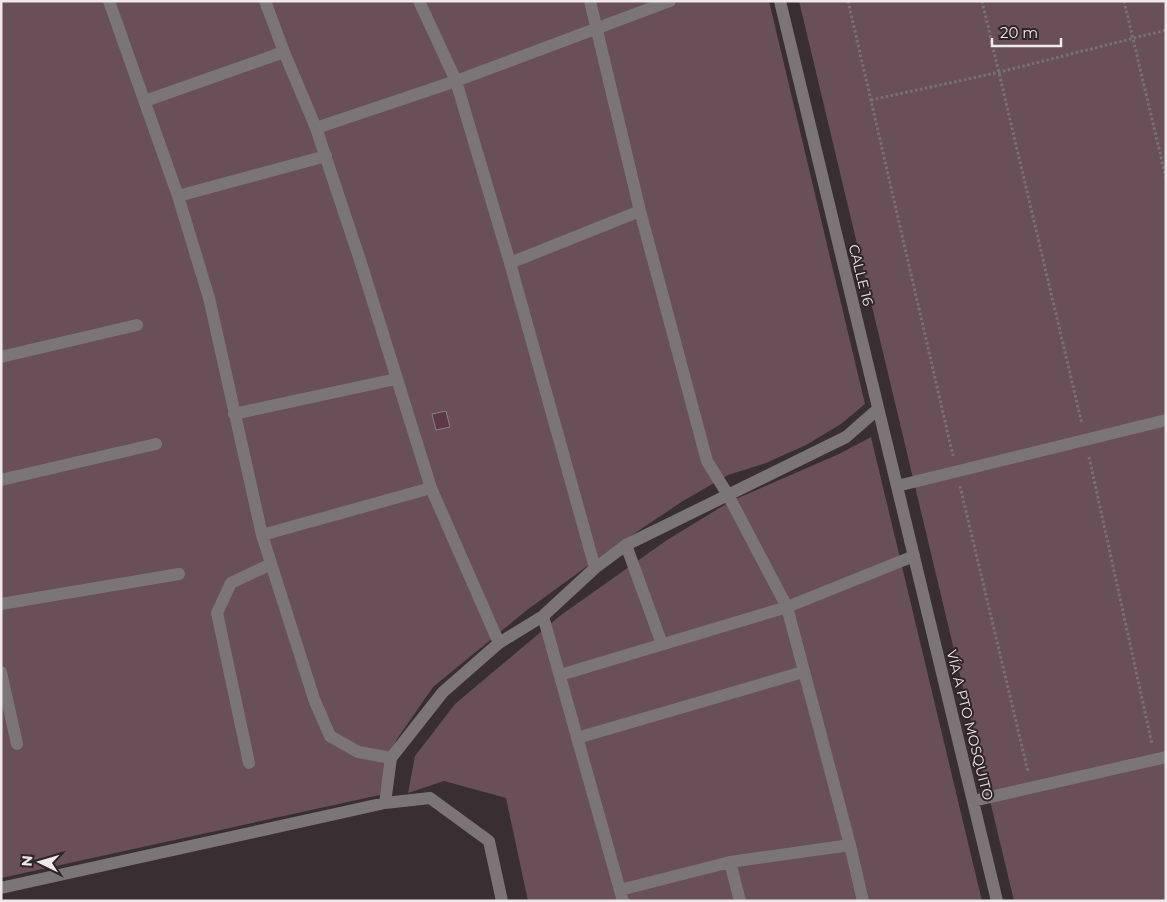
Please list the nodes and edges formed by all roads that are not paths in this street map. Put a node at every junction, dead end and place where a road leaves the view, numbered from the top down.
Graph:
1 (109, 1) edge
2 (265, 1) edge
3 (419, 1) edge
4 (590, 1) edge
5 (670, 1) edge
6 (780, 1) edge
7 (597, 28) junction
8 (284, 52) junction
9 (456, 81) junction
10 (145, 100) junction
11 (316, 128) junction
12 (326, 156) junction
13 (178, 196) junction
14 (640, 211) junction
15 (510, 263) junction
16 (137, 325) dead end
17 (1, 357) edge
18 (396, 379) junction
19 (878, 409) junction
20 (234, 414) junction
21 (1166, 420) edge
22 (156, 444) dead end
23 (1, 480) edge
24 (897, 486) junction
25 (431, 488) junction
26 (728, 495) junction
27 (262, 536) junction
28 (626, 545) junction
29 (914, 556) junction
30 (271, 564) junction
31 (595, 568) junction
32 (179, 574) dead end
33 (1, 604) edge
34 (787, 607) junction
35 (543, 616) junction
36 (499, 643) junction
37 (662, 644) junction
38 (1, 672) edge
39 (804, 672) junction
40 (560, 676) junction
41 (577, 738) junction
42 (17, 744) dead end
43 (392, 758) junction
44 (1160, 758) edge
45 (249, 763) dead end
46 (973, 801) junction
47 (385, 803) junction
48 (850, 845) junction
49 (730, 862) junction
50 (1, 888) edge
51 (622, 895) edge
52 (502, 901) edge
53 (740, 901) edge
54 (863, 901) edge
55 (997, 901) edge

1 - 10 street
2 - 8 street
3 - 9 street
4 - 7 street
5 - 7 street
6 - 19 street, CALLE 16
7 - 9 street
7 - 14 street
8 - 10 street
8 - 11 street
9 - 11 street
9 - 15 street
10 - 13 street
11 - 12 street
12 - 13 street
12 - 18 street
13 - 20 street
14 - 15 street
14 - 26 street
15 - 31 street
16 - 17 street
18 - 20 street
18 - 25 street
19 - 24 street, CALLE 16
19 - 26 street
20 - 27 street
21 - 24 street
22 - 23 street
24 - 29 street, CALLE 16
25 - 27 street
25 - 36 street
26 - 28 street
26 - 34 street
27 - 30 street
28 - 31 street
28 - 37 street
29 - 34 street
29 - 46 street, VÍA A PTO MOSQUITO
30 - 43 street
30 - 45 street
31 - 35 street
32 - 33 street
34 - 37 street
34 - 39 street
35 - 36 street
35 - 40 street
36 - 43 street
37 - 40 street
38 - 42 street
39 - 41 street
39 - 48 street
40 - 41 street
41 - 51 street
43 - 47 street
44 - 46 street
46 - 55 street, VÍA A PTO MOSQUITO
47 - 50 street
47 - 52 street
48 - 49 street
48 - 54 street
49 - 51 street
49 - 53 street

